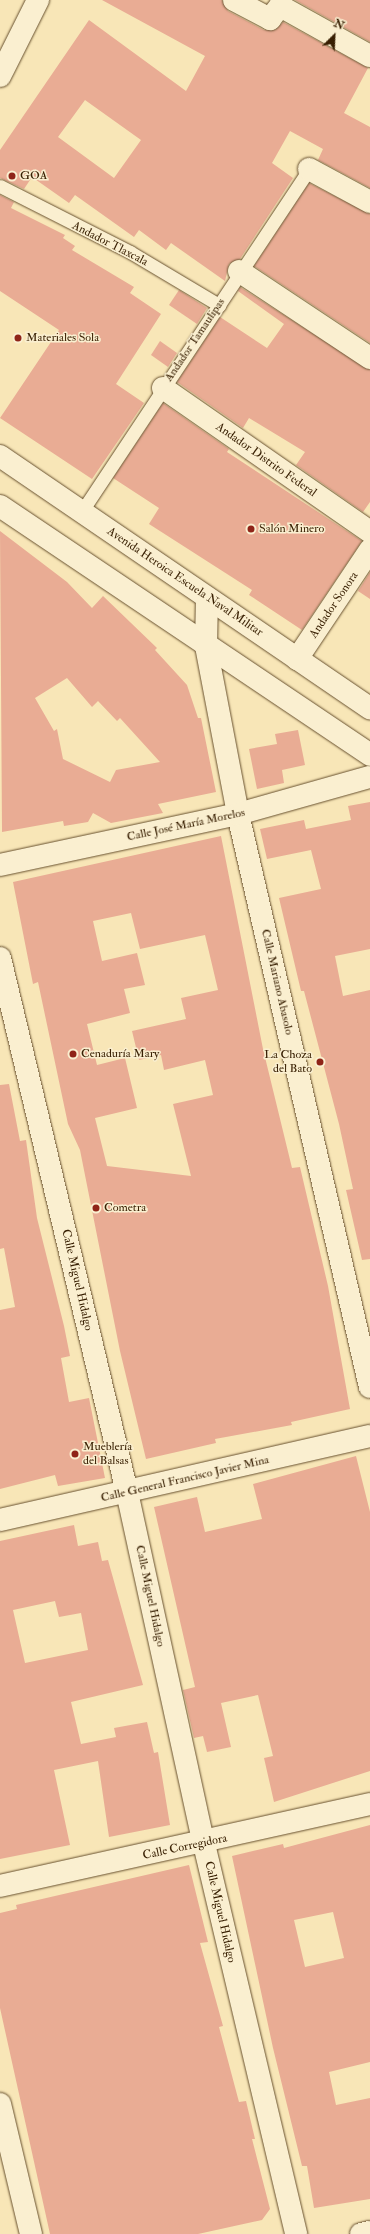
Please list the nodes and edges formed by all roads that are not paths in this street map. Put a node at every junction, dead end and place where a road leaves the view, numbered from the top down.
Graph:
1 (38, 0) edge
2 (234, 0) edge
3 (370, 56) edge
4 (2, 71) edge
5 (309, 169) joint
6 (0, 186) edge
7 (370, 202) edge
8 (240, 271) junction
9 (219, 305) junction
10 (370, 358) edge
11 (163, 388) junction
12 (0, 456) edge
13 (0, 506) edge
14 (82, 512) junction
15 (370, 532) edge
16 (370, 550) edge
17 (207, 598) junction
18 (206, 646) junction
19 (297, 659) junction
20 (370, 708) edge
21 (370, 755) edge
22 (370, 777) edge
23 (238, 814) junction
24 (0, 865) edge
25 (0, 958) edge
26 (370, 1387) edge
27 (370, 1436) edge
28 (127, 1492) junction
29 (0, 1520) edge
30 (370, 1804) edge
31 (204, 1844) junction
32 (0, 1886) edge
33 (0, 2104) edge
34 (370, 2232) edge
35 (31, 2234) edge
36 (296, 2234) edge
37 (361, 2234) edge

1 - 4 street
2 - 3 street
5 - 7 street
5 - 8 lane, Andador Tamaulipas
6 - 9 lane, Andador Tlaxcala
8 - 9 lane, Andador Tamaulipas
8 - 10 street
9 - 11 lane, Andador Tamaulipas
11 - 14 lane, Andador Tamaulipas
11 - 15 street, Andador Distrito Federal
12 - 14 street, Avenida Heroica Escuela Naval Militar
13 - 18 street
14 - 17 street, Avenida Heroica Escuela Naval Militar
16 - 19 street, Andador Sonora
17 - 18 street, Calle Mariano Abasolo
17 - 19 street, Avenida Heroica Escuela Naval Militar
18 - 21 street
18 - 23 street, Calle Mariano Abasolo
19 - 20 street, Avenida Heroica Escuela Naval Militar
22 - 23 street, Calle José María Morelos
23 - 24 street, Calle José María Morelos
23 - 26 street, Calle Mariano Abasolo
25 - 28 street, Calle Miguel Hidalgo
27 - 28 street, Calle General Francisco Javier Mina
28 - 29 street, Calle General Francisco Javier Mina
28 - 31 street, Calle Miguel Hidalgo
30 - 31 street, Calle Corregidora
31 - 32 street, Calle Corregidora
31 - 36 street, Calle Miguel Hidalgo
33 - 35 street
34 - 37 street

